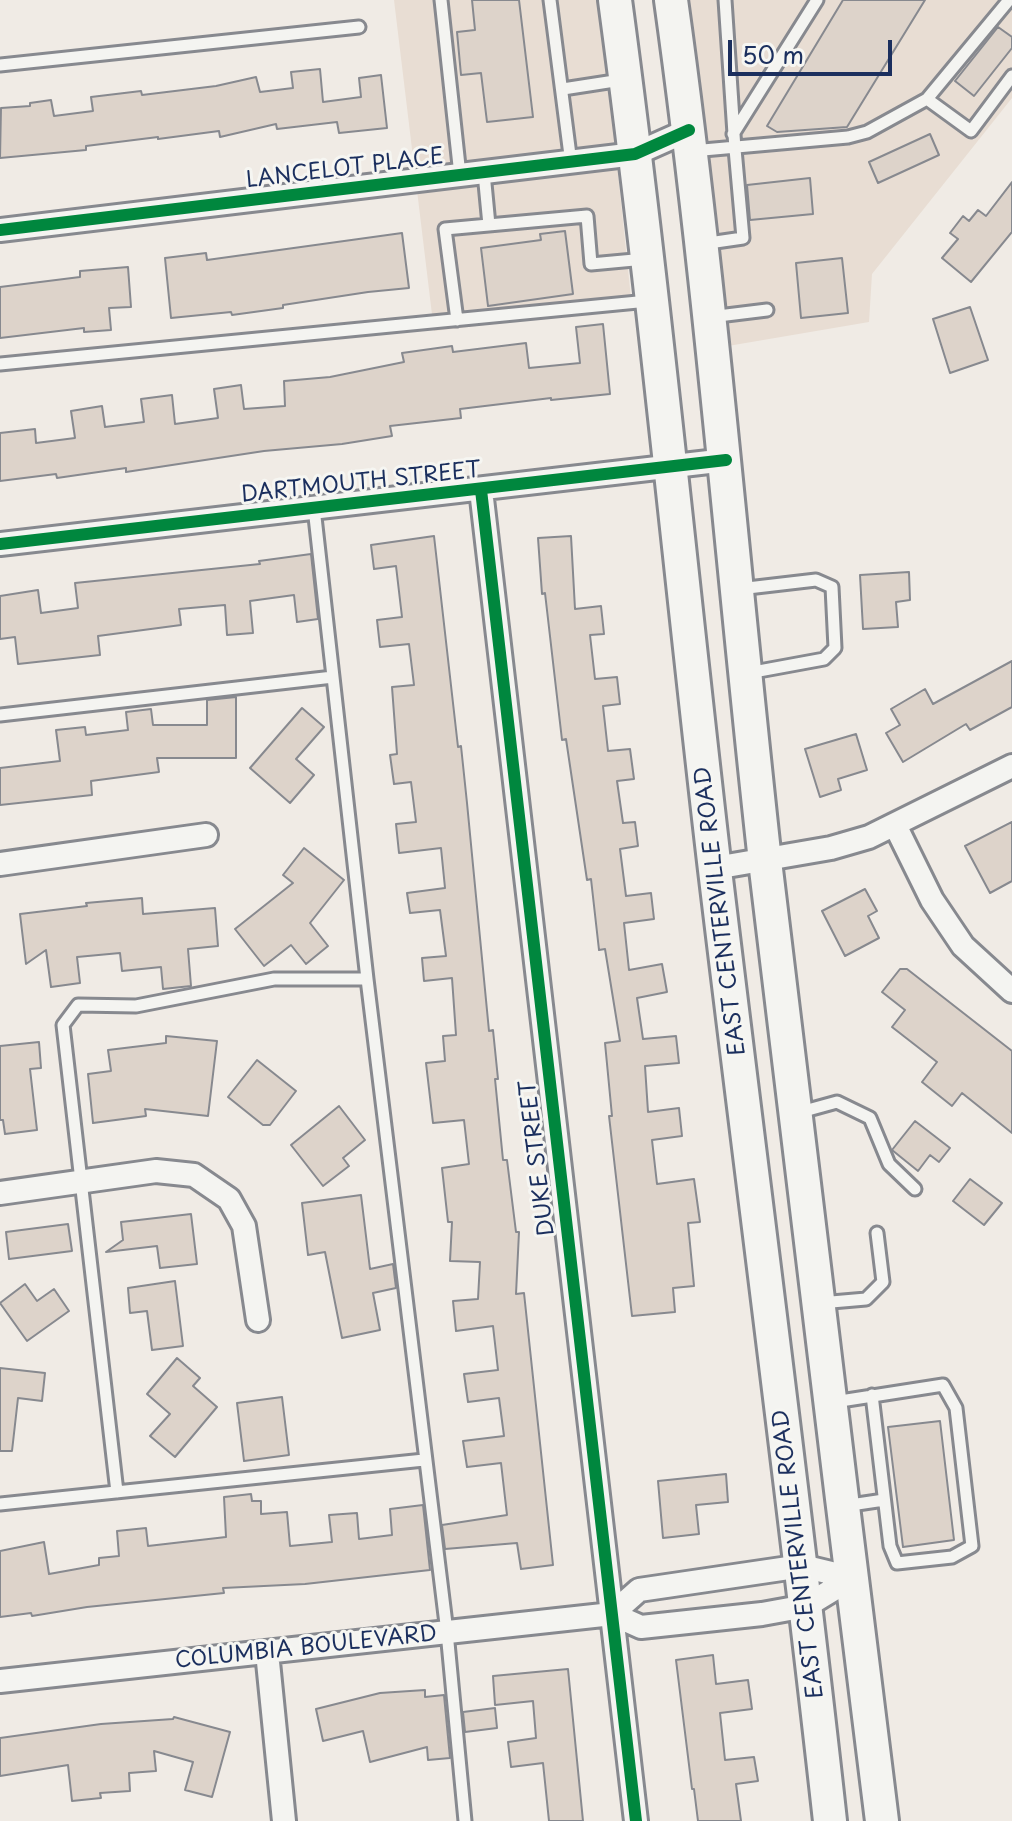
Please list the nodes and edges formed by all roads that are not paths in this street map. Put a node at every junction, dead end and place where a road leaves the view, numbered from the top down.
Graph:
1 (441, 0) edge
2 (550, 0) edge
3 (615, 0) edge
4 (671, 0) edge
5 (725, 0) edge
6 (817, 0) edge
7 (1009, 0) edge
8 (359, 27) dead end
9 (0, 65) edge
10 (1012, 76) edge
11 (626, 79) junction
12 (563, 89) junction
13 (927, 99) junction
14 (733, 134) junction
15 (690, 140) junction
16 (735, 149) junction
17 (635, 154) junction
18 (571, 163) junction
19 (484, 173) junction
20 (460, 175) junction
21 (489, 225) junction
22 (0, 230) edge
23 (702, 244) junction
24 (646, 259) junction
25 (650, 301) junction
26 (767, 310) dead end
27 (710, 317) junction
28 (457, 320) junction
29 (0, 364) edge
30 (726, 460) junction
31 (670, 466) junction
32 (481, 490) junction
33 (314, 508) junction
34 (0, 544) edge
35 (739, 589) junction
36 (747, 673) junction
37 (333, 677) junction
38 (0, 715) edge
39 (1012, 766) edge
40 (895, 825) junction
41 (206, 835) dead end
42 (765, 860) junction
43 (0, 864) edge
44 (715, 868) junction
45 (367, 979) junction
46 (1012, 991) edge
47 (796, 1114) junction
48 (82, 1182) junction
49 (915, 1189) dead end
50 (0, 1193) edge
51 (877, 1233) dead end
52 (819, 1303) junction
53 (258, 1320) dead end
54 (872, 1395) junction
55 (831, 1403) junction
56 (424, 1460) junction
57 (117, 1492) junction
58 (884, 1500) junction
59 (0, 1504) edge
60 (844, 1506) junction
61 (802, 1566) junction
62 (852, 1578) junction
63 (806, 1606) junction
64 (612, 1614) junction
65 (447, 1632) junction
66 (267, 1652) junction
67 (0, 1681) edge
68 (284, 1821) edge
69 (465, 1821) edge
70 (636, 1821) edge
71 (830, 1821) edge
72 (882, 1821) edge

1 - 20 lane
2 - 12 lane
3 - 11 main road, EAST CENTERVILLE ROAD
4 - 15 main road
5 - 14 lane
6 - 14 lane
7 - 13 lane
8 - 9 lane
10 - 13 lane
11 - 12 lane
11 - 17 main road, EAST CENTERVILLE ROAD
12 - 18 lane
13 - 16 lane
14 - 16 lane
15 - 16 lane
15 - 17 street, LANCELOT PLACE
15 - 23 main road
16 - 23 lane
17 - 18 street, LANCELOT PLACE
17 - 24 main road, EAST CENTERVILLE ROAD
18 - 19 street, LANCELOT PLACE
19 - 20 street, LANCELOT PLACE
19 - 21 lane
20 - 22 street, LANCELOT PLACE
21 - 24 lane
21 - 28 lane
23 - 27 main road
24 - 25 main road, EAST CENTERVILLE ROAD
25 - 28 lane
25 - 31 main road, EAST CENTERVILLE ROAD
26 - 27 lane
27 - 30 main road
28 - 29 lane
30 - 31 street, DARTMOUTH STREET
30 - 35 main road
31 - 32 street, DARTMOUTH STREET
31 - 44 main road, EAST CENTERVILLE ROAD
32 - 33 street, DARTMOUTH STREET
32 - 64 street, DUKE STREET
33 - 34 street, DARTMOUTH STREET
33 - 37 lane
35 - 36 main road
35 - 36 lane
36 - 42 main road
37 - 38 lane
37 - 45 lane
39 - 40 street
40 - 42 street
40 - 46 street
41 - 43 street
42 - 44 street
42 - 47 main road
44 - 61 main road, EAST CENTERVILLE ROAD
45 - 48 lane
45 - 56 lane
47 - 49 lane
47 - 52 main road
48 - 50 street
48 - 53 street
48 - 57 lane
51 - 52 lane
52 - 55 main road
54 - 55 lane
54 - 58 lane
54 - 58 lane
55 - 60 main road
56 - 57 lane
56 - 65 lane
57 - 59 lane
58 - 60 lane
60 - 62 main road
61 - 62 street
61 - 63 main road, EAST CENTERVILLE ROAD
61 - 64 street
62 - 63 street, COLUMBIA BOULEVARD
62 - 72 main road
63 - 64 street, COLUMBIA BOULEVARD
63 - 71 main road, EAST CENTERVILLE ROAD
64 - 65 street, COLUMBIA BOULEVARD
64 - 70 street, DUKE STREET
65 - 66 street, COLUMBIA BOULEVARD
65 - 69 lane
66 - 67 street, COLUMBIA BOULEVARD
66 - 68 street

